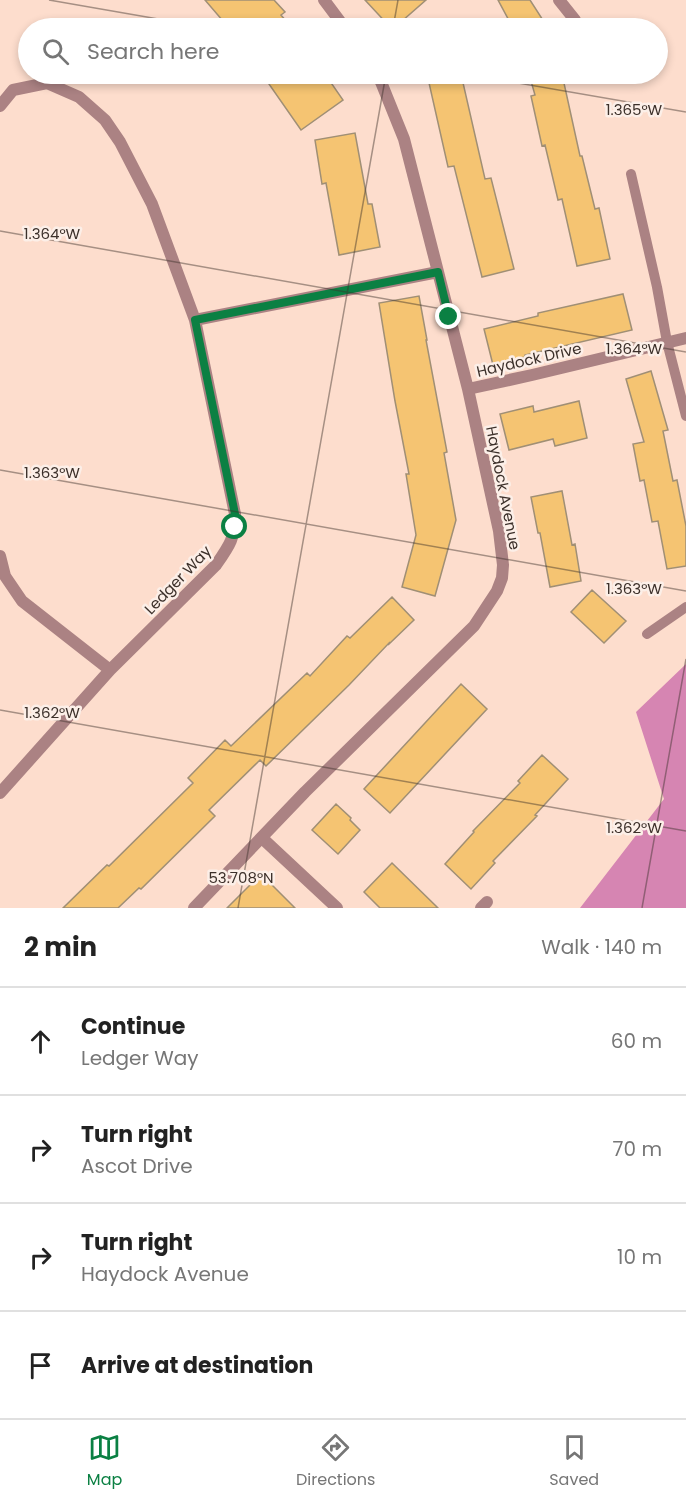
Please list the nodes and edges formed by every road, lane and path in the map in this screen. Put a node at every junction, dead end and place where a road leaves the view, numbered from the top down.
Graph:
1 (560, 0) edge
2 (328, 1) edge
3 (339, 18) edge
4 (574, 18) edge
5 (42, 84) edge
6 (49, 84) edge
7 (382, 84) edge
8 (0, 106) edge
9 (632, 174) dead end
10 (438, 272) junction
11 (195, 320) junction
12 (686, 338) edge
13 (667, 342) junction
14 (468, 389) junction
15 (686, 416) edge
16 (0, 556) edge
17 (686, 608) edge
18 (647, 634) dead end
19 (110, 670) junction
20 (0, 794) edge
21 (262, 838) junction
22 (194, 908) edge
23 (337, 908) edge

1 - 4 street
2 - 3 street
5 - 8 street, Ledger Way
6 - 11 street, Ledger Way
7 - 10 street, Haydock Avenue
9 - 13 lane
10 - 11 street
10 - 14 street, Haydock Avenue
11 - 19 street, Ledger Way
12 - 13 street, Haydock Drive
13 - 14 street, Haydock Drive
13 - 15 lane
14 - 21 street, Haydock Avenue
16 - 19 street
17 - 18 lane
19 - 20 street, Ledger Way
21 - 22 street, Haydock Avenue
21 - 23 street

